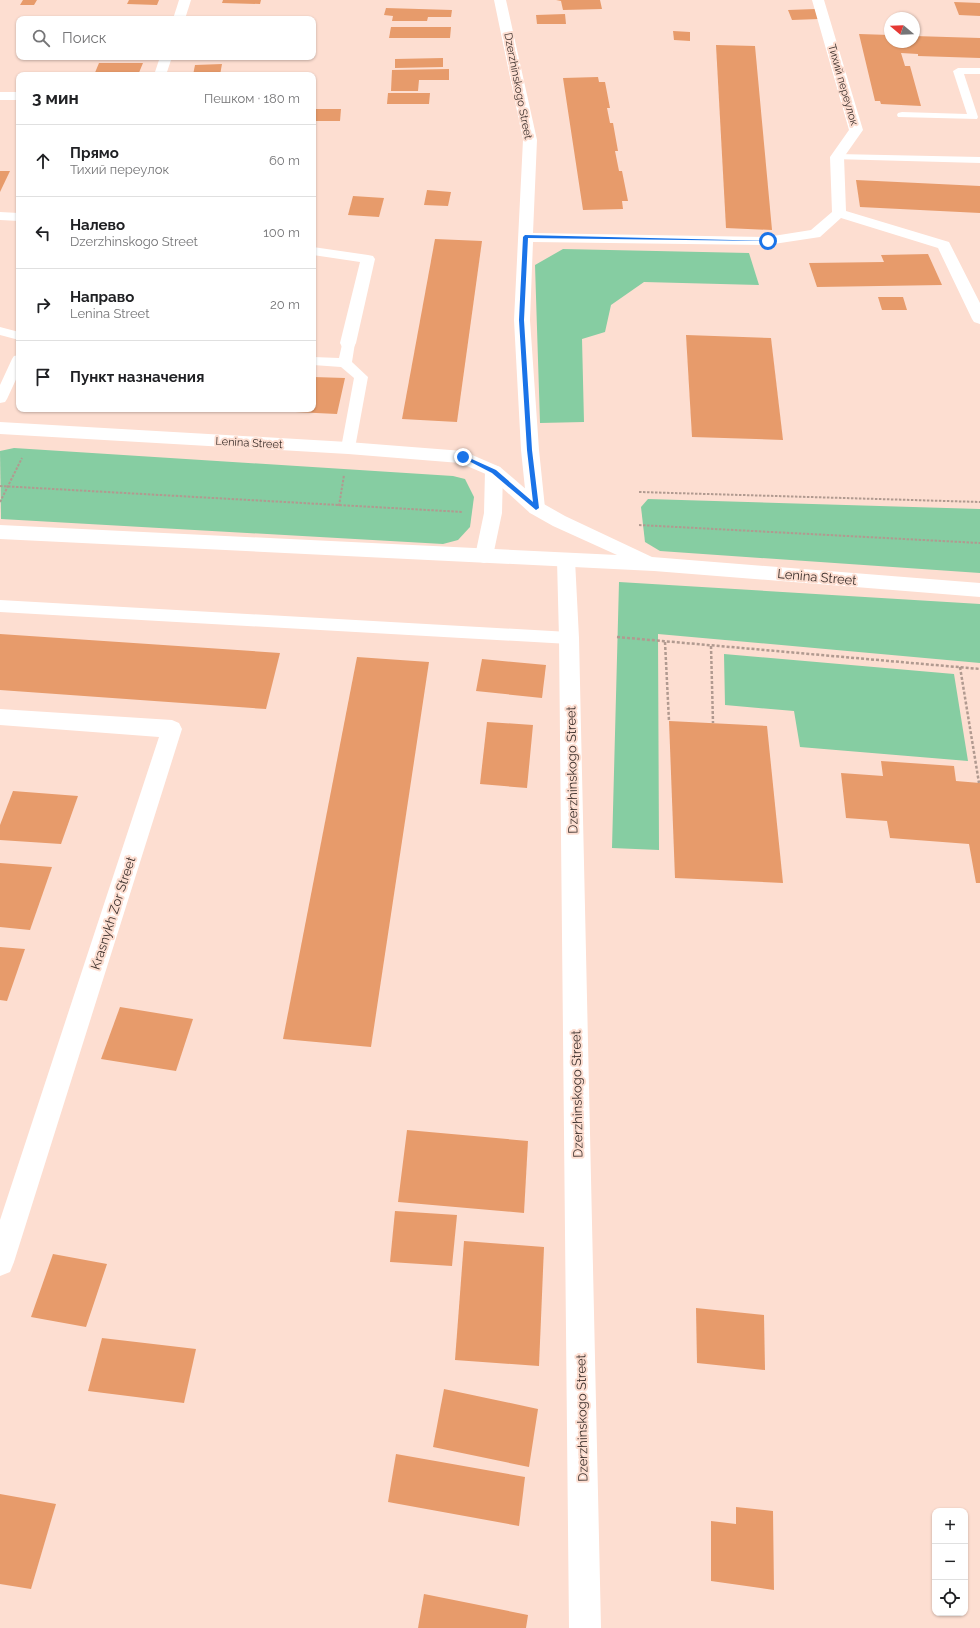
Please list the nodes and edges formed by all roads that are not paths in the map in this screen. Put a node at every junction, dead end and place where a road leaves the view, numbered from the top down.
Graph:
1 (185, 0) edge
2 (500, 0) edge
3 (818, 0) edge
4 (180, 16) edge
5 (165, 60) edge
6 (161, 72) edge
7 (980, 72) edge
8 (0, 96) edge
9 (16, 96) edge
10 (902, 115) dead end
11 (838, 157) junction
12 (980, 160) edge
13 (839, 213) junction
14 (0, 216) edge
15 (16, 217) edge
16 (525, 237) junction
17 (316, 251) edge
18 (980, 319) edge
19 (0, 331) edge
20 (16, 335) edge
21 (348, 342) joint
22 (316, 361) edge
23 (345, 362) junction
24 (16, 365) edge
25 (0, 399) edge
26 (0, 428) edge
27 (348, 448) junction
28 (494, 471) junction
29 (536, 508) junction
30 (0, 532) edge
31 (484, 556) junction
32 (566, 560) junction
33 (654, 564) junction
34 (980, 590) edge
35 (0, 606) edge
36 (570, 638) junction
37 (0, 718) edge
38 (0, 1262) edge
39 (585, 1628) edge

1 - 4 street
2 - 16 street, Dzerzhinskogo Street
3 - 11 street, Тихий переулок
5 - 6 street
7 - 10 lane
8 - 9 street
11 - 12 lane
11 - 13 street
13 - 16 street
13 - 18 street
14 - 15 street
16 - 29 street, Dzerzhinskogo Street
17 - 21 street
19 - 20 lane
21 - 23 lane
22 - 23 lane
23 - 27 lane
24 - 25 lane
26 - 27 street, Lenina Street
27 - 28 street, Lenina Street
28 - 29 street, Lenina Street
28 - 31 street
29 - 33 street, Lenina Street
30 - 31 street, Lenina Street
31 - 32 street, Lenina Street
32 - 33 street, Lenina Street
32 - 36 street, Dzerzhinskogo Street
33 - 34 street, Lenina Street
35 - 36 lane
36 - 39 street, Dzerzhinskogo Street
37 - 38 street, Krasnykh Zor Street

